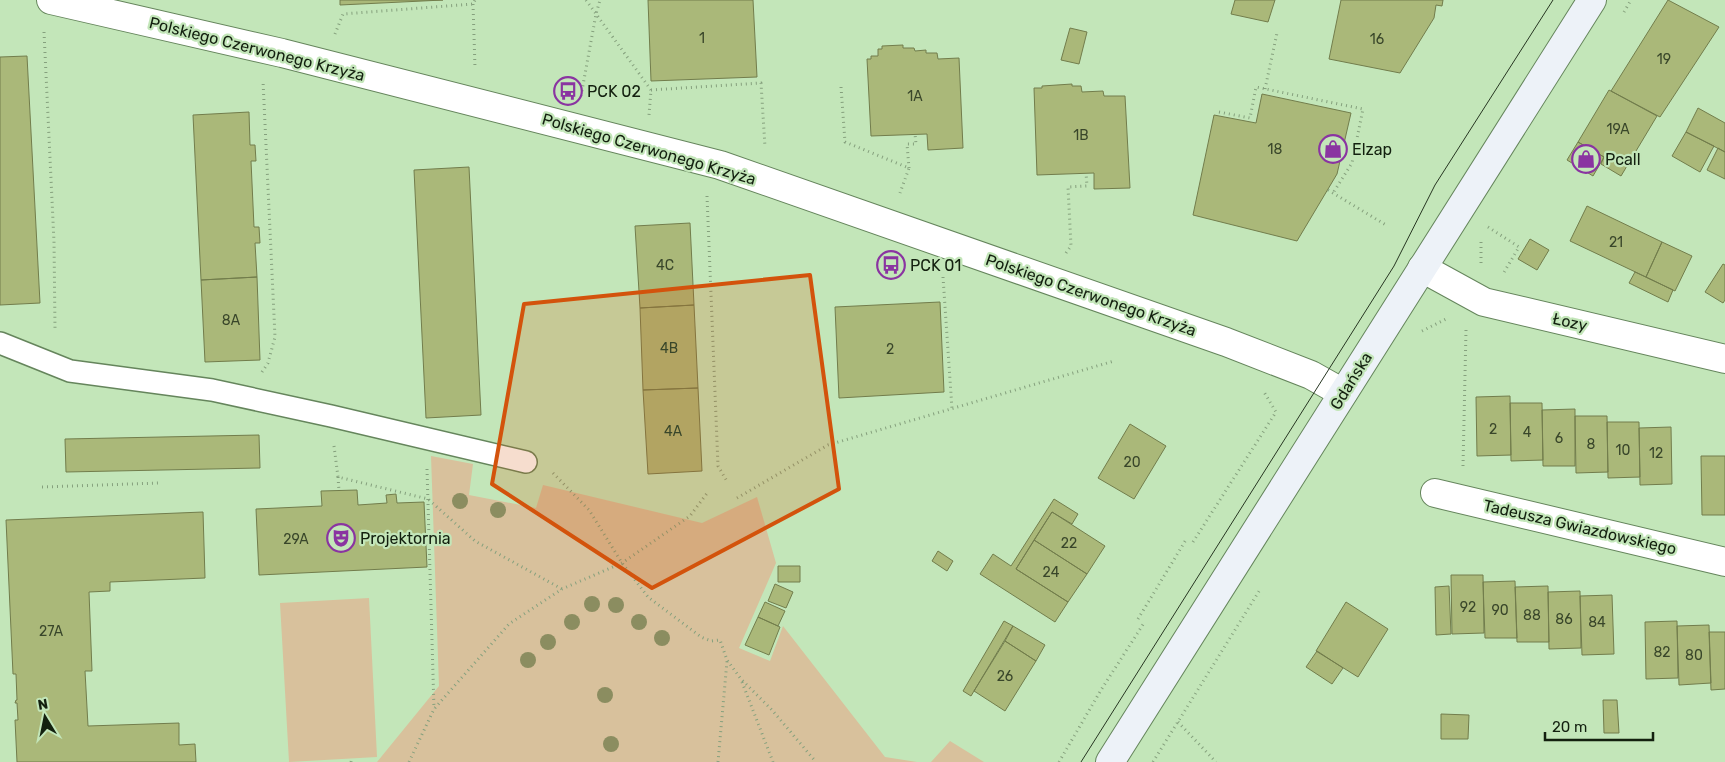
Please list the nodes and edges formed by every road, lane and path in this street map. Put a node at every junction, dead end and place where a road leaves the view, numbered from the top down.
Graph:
1 (51, 0) edge
2 (586, 0) edge
3 (600, 0) edge
4 (1592, 0) edge
5 (474, 2) edge
6 (596, 14) junction
7 (44, 31) dead end
8 (1277, 33) dead end
9 (333, 42) dead end
10 (475, 77) dead end
11 (262, 81) dead end
12 (841, 87) dead end
13 (1265, 89) junction
14 (651, 90) junction
15 (580, 104) dead end
16 (1219, 112) dead end
17 (648, 123) dead end
18 (916, 134) dead end
19 (765, 150) dead end
20 (909, 168) junction
21 (1086, 173) dead end
22 (1328, 190) dead end
23 (707, 193) dead end
24 (1333, 193) junction
25 (900, 194) dead end
26 (1386, 226) dead end
27 (1488, 228) dead end
28 (1065, 254) dead end
29 (1422, 268) junction
30 (943, 276) dead end
31 (1501, 277) dead end
32 (1466, 322) dead end
33 (55, 328) dead end
34 (0, 343) edge
35 (1725, 359) edge
36 (1114, 361) dead end
37 (258, 379) dead end
38 (1260, 388) dead end
39 (1343, 393) junction
40 (952, 408) junction
41 (331, 416) junction
42 (427, 439) junction
43 (526, 462) dead end
44 (549, 468) dead end
45 (338, 478) junction
46 (160, 483) dead end
47 (728, 483) dead end
48 (42, 487) dead end
49 (339, 490) dead end
50 (708, 492) dead end
51 (1435, 493) dead end
52 (737, 498) dead end
53 (428, 499) junction
54 (1462, 499) junction
55 (1187, 538) dead end
56 (1193, 542) dead end
57 (1725, 562) edge
58 (622, 563) junction
59 (562, 589) junction
60 (1138, 619) dead end
61 (1144, 624) dead end
62 (727, 660) junction
63 (741, 679) junction
64 (434, 710) junction
65 (1178, 722) dead end
66 (409, 762) edge
67 (718, 762) edge
68 (773, 762) edge
69 (816, 762) edge
70 (1058, 762) edge
71 (1110, 762) edge
72 (1216, 762) edge

1 - 39 street, Polskiego Czerwonego Krzyża
2 - 6 path
3 - 6 path
4 - 29 street, Gdańska
5 - 9 path
5 - 10 path
6 - 14 path
6 - 15 path
7 - 33 path
8 - 13 path
11 - 37 path
12 - 20 path
13 - 16 path
13 - 24 path
14 - 17 path
14 - 19 path
18 - 20 path
20 - 25 path
21 - 28 path
22 - 24 path
23 - 47 path
24 - 26 path
27 - 31 path
29 - 35 street, Łozy
29 - 39 street, Gdańska
30 - 40 path
32 - 54 path
34 - 41 lane
36 - 40 path
38 - 56 path
39 - 71 street, Gdańska
40 - 52 path
41 - 42 lane
41 - 45 path
42 - 43 lane
42 - 53 path
44 - 58 path
45 - 49 path
45 - 53 path
46 - 48 path
50 - 58 path
51 - 54 street, Tadeusza Gwiazdowskiego
53 - 59 path
53 - 64 path
54 - 57 street, Tadeusza Gwiazdowskiego
55 - 60 path
58 - 59 path
58 - 62 path
59 - 64 path
61 - 70 path
62 - 63 path
62 - 67 path
63 - 68 path
63 - 69 path
64 - 66 path
65 - 72 path

